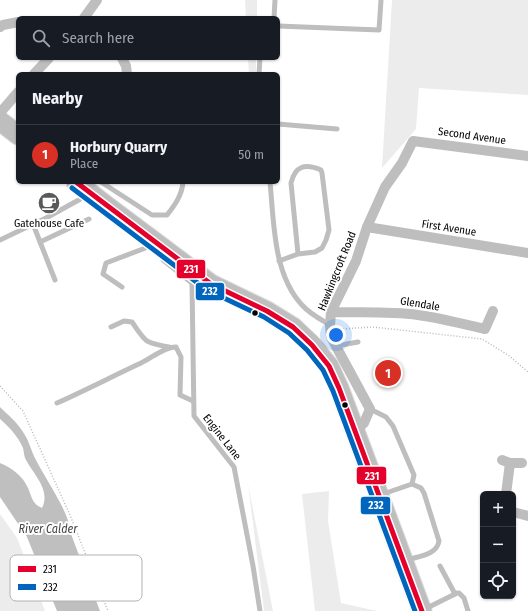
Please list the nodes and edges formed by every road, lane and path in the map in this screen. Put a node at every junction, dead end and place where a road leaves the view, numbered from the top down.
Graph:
1 (97, 0) edge
2 (275, 0) edge
3 (381, 0) edge
4 (85, 16) edge
5 (274, 16) edge
6 (16, 22) edge
7 (280, 26) edge
8 (0, 27) edge
9 (47, 60) edge
10 (123, 60) edge
11 (260, 60) edge
12 (36, 72) edge
13 (126, 72) edge
14 (259, 72) edge
15 (16, 94) edge
16 (0, 113) edge
17 (0, 121) edge
18 (280, 124) edge
19 (337, 128) dead end
20 (16, 133) edge
21 (413, 141) joint
22 (528, 156) edge
23 (183, 184) edge
24 (270, 184) edge
25 (89, 186) edge
26 (89, 219) dead end
27 (33, 224) junction
28 (367, 227) junction
29 (0, 240) edge
30 (40, 242) junction
31 (528, 253) edge
32 (298, 254) junction
33 (280, 261) junction
34 (55, 280) dead end
35 (200, 280) junction
36 (122, 287) dead end
37 (493, 311) dead end
38 (331, 312) junction
39 (111, 327) dead end
40 (330, 327) junction
41 (358, 342) dead end
42 (336, 346) junction
43 (169, 347) junction
44 (528, 372) edge
45 (0, 386) edge
46 (193, 401) junction
47 (57, 403) dead end
48 (370, 409) junction
49 (355, 431) junction
50 (522, 463) dead end
51 (412, 484) junction
52 (506, 491) edge
53 (379, 496) junction
54 (516, 513) edge
55 (528, 516) edge
56 (86, 555) edge
57 (404, 561) junction
58 (440, 566) dead end
59 (455, 594) junction
60 (104, 601) edge
61 (108, 611) edge
62 (260, 611) edge
63 (422, 611) edge
64 (468, 611) edge

1 - 4 street
2 - 5 lane
3 - 7 lane
6 - 8 street
9 - 12 street
10 - 13 street
11 - 14 lane
15 - 16 street
17 - 20 highway
18 - 19 lane
21 - 22 street, Second Avenue
21 - 28 street, Hawkingcroft Road
23 - 25 lane
24 - 33 lane
25 - 27 lane
25 - 35 highway
26 - 30 lane
27 - 29 lane
27 - 30 lane
28 - 31 street, First Avenue
28 - 38 street, Hawkingcroft Road
30 - 34 lane
32 - 32 lane
32 - 33 lane
33 - 40 lane
35 - 36 lane
35 - 46 lane, Engine Lane
35 - 49 highway
37 - 38 street, Glendale
38 - 40 street, Hawkingcroft Road
39 - 43 lane
40 - 42 street, Hawkingcroft Road
40 - 44 path
41 - 42 lane
42 - 48 street, Hawkingcroft Road
43 - 46 lane
43 - 47 lane
45 - 56 path
46 - 62 lane, Engine Lane
48 - 49 street
48 - 51 lane
49 - 53 highway
50 - 52 street
51 - 53 lane
51 - 57 lane
53 - 57 highway
54 - 55 street
57 - 63 highway
58 - 59 lane
59 - 63 lane
59 - 64 lane
60 - 61 path

